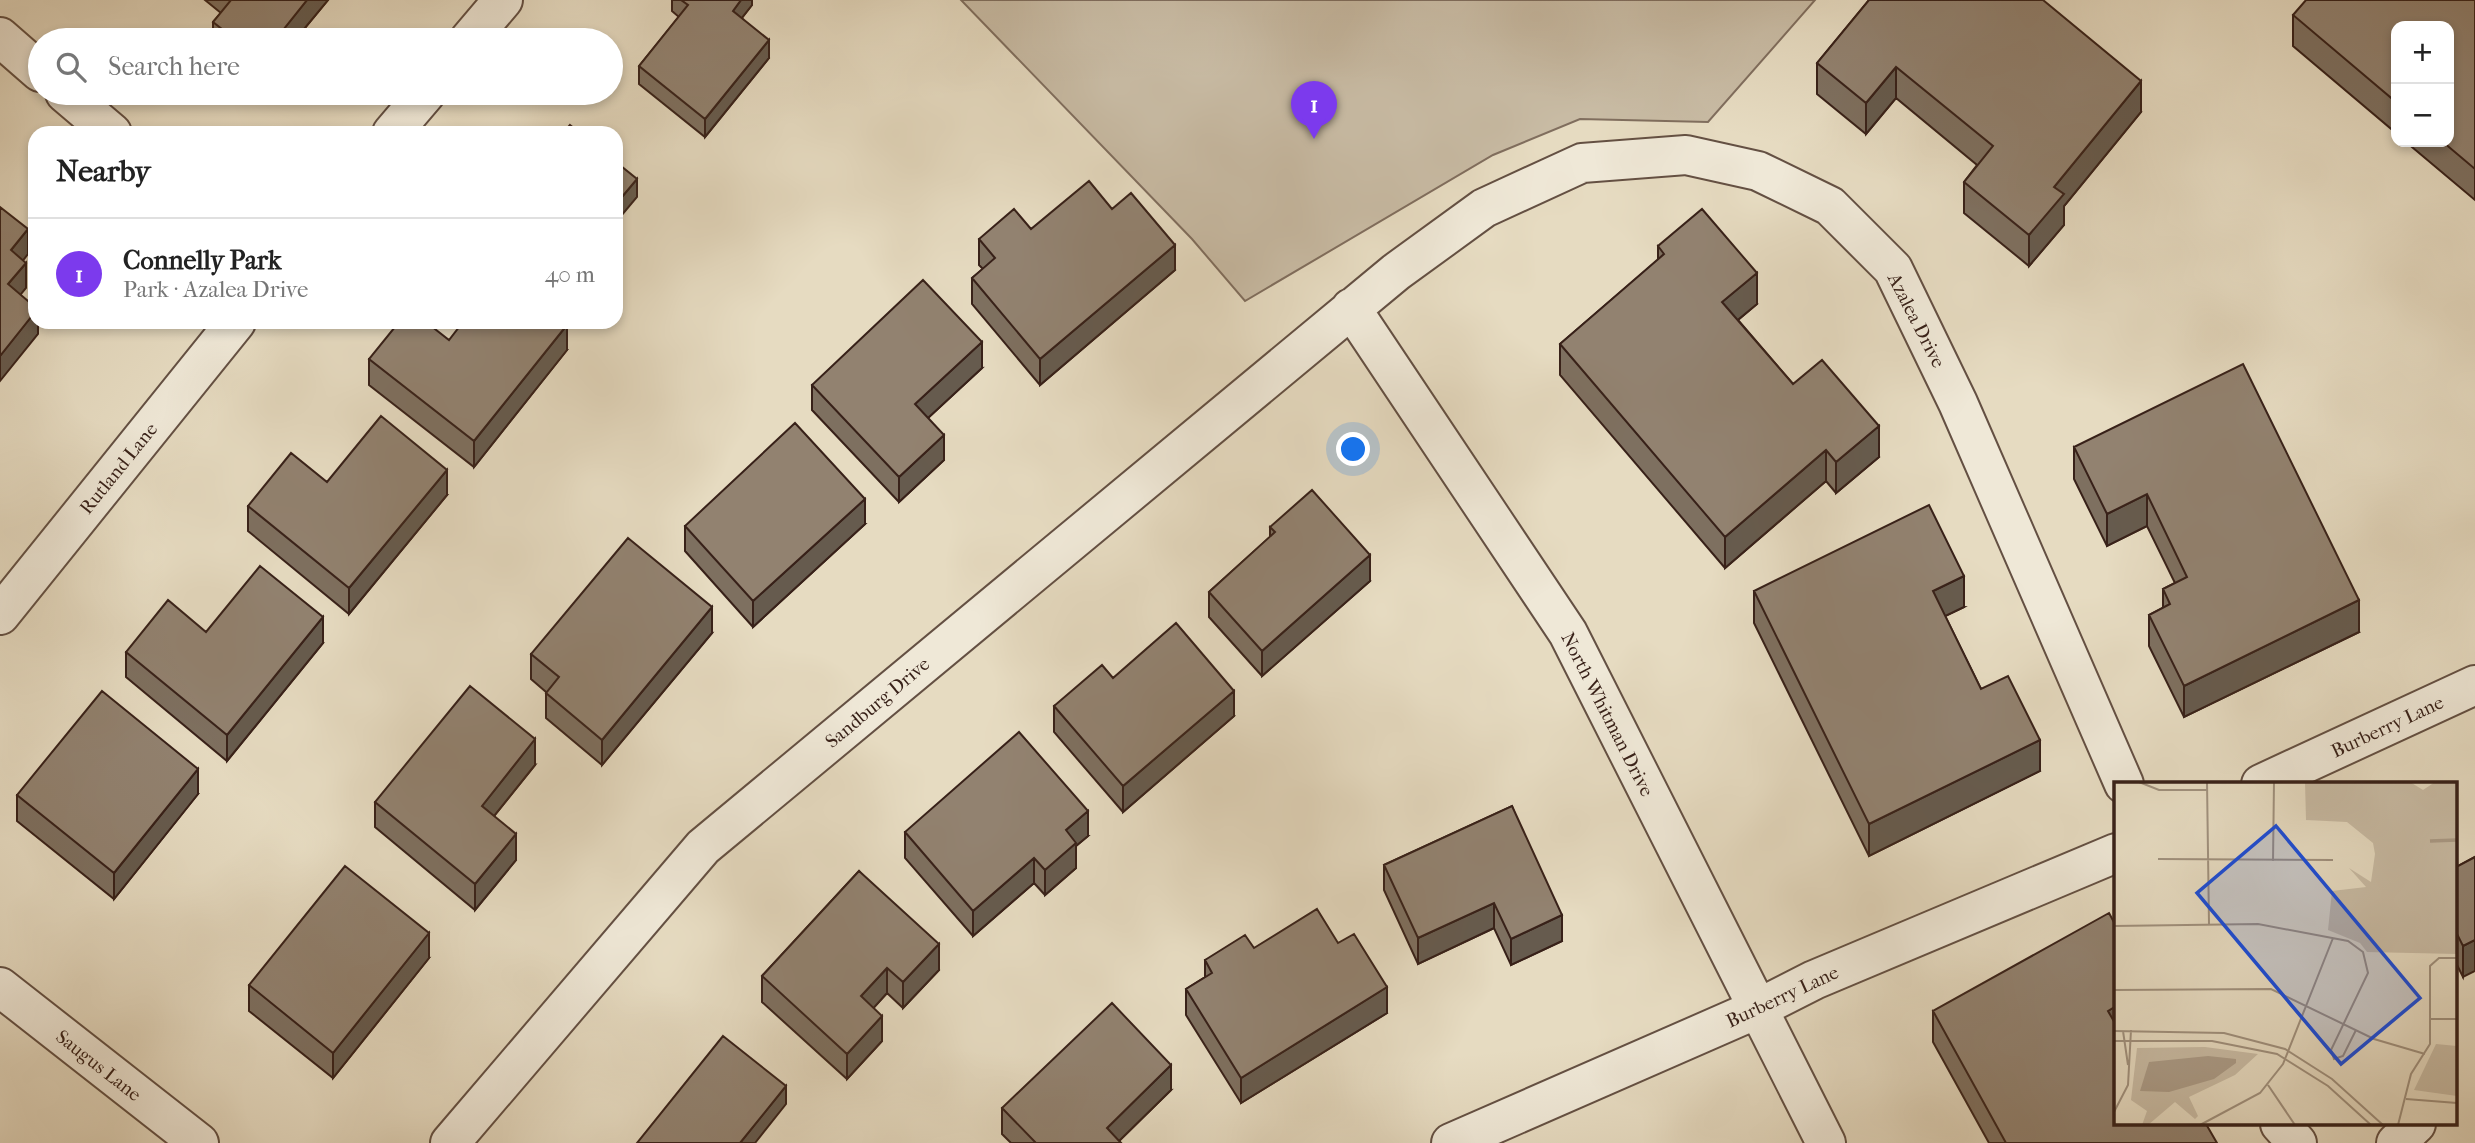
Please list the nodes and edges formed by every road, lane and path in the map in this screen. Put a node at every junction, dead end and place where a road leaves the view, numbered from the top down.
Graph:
1 (503, 0) edge
2 (480, 28) edge
3 (0, 37) edge
4 (28, 62) edge
5 (79, 105) edge
6 (416, 105) edge
7 (104, 126) edge
8 (398, 126) edge
9 (1351, 308) junction
10 (230, 329) edge
11 (0, 615) edge
12 (2475, 685) edge
13 (2280, 780) edge
14 (2123, 782) edge
15 (2114, 854) edge
16 (0, 987) edge
17 (1757, 1009) junction
18 (2282, 1126) edge
19 (2414, 1126) edge
20 (199, 1143) edge
21 (450, 1143) edge
22 (1451, 1143) edge
23 (1826, 1143) edge
24 (2297, 1143) edge
25 (2396, 1143) edge

1 - 2 street
3 - 4 street
5 - 7 street
6 - 8 street
9 - 14 street, Azalea Drive
9 - 17 street, North Whitman Drive
9 - 21 street, Sandburg Drive
10 - 11 street, Rutland Lane
12 - 13 street, Burberry Lane
15 - 17 street, Burberry Lane
16 - 20 street, Saugus Lane
17 - 22 street, Burberry Lane
17 - 23 street, North Whitman Drive
18 - 24 street
19 - 25 street

